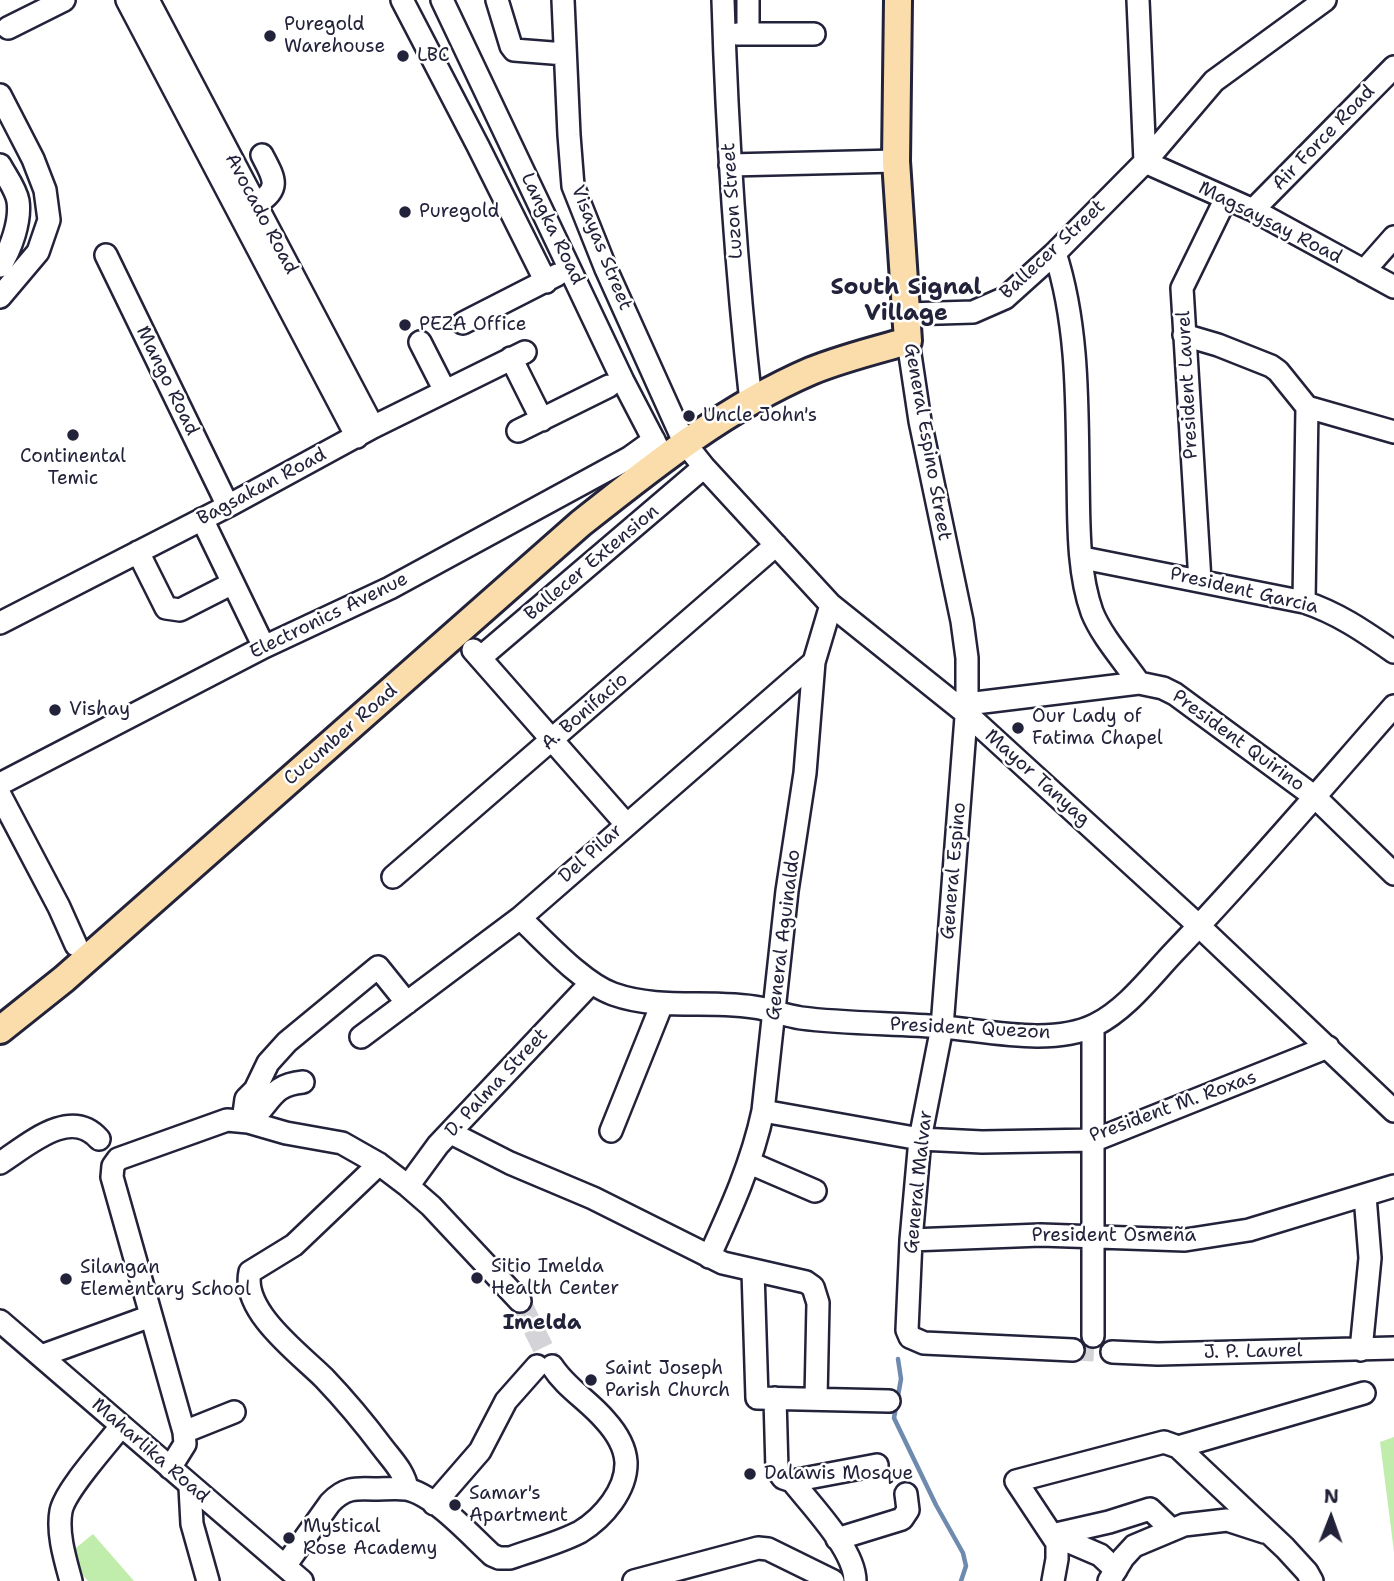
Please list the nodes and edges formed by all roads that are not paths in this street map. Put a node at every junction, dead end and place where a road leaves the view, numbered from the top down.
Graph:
1 (64, 0) edge
2 (402, 0) edge
3 (497, 0) edge
4 (563, 0) edge
5 (723, 0) edge
6 (748, 0) edge
7 (898, 0) edge
8 (1325, 0) edge
9 (445, 1) edge
10 (1139, 2) edge
11 (141, 7) edge
12 (8, 29) dead end
13 (724, 34) junction
14 (748, 34) junction
15 (814, 34) dead end
16 (565, 54) junction
17 (1394, 66) edge
18 (476, 71) junction
19 (447, 87) junction
20 (0, 95) edge
21 (507, 134) junction
22 (478, 146) junction
23 (262, 155) dead end
24 (896, 161) junction
25 (1145, 162) junction
26 (0, 165) edge
27 (730, 165) junction
28 (1226, 198) junction
29 (1253, 210) junction
30 (253, 214) junction
31 (1394, 237) edge
32 (1055, 253) junction
33 (106, 255) dead end
34 (0, 266) edge
35 (571, 267) junction
36 (1364, 271) junction
37 (545, 282) junction
38 (1394, 287) edge
39 (0, 297) edge
40 (906, 314) junction
41 (463, 323) dead end
42 (1184, 335) junction
43 (908, 341) junction
44 (420, 342) dead end
45 (609, 386) dead end
46 (445, 391) junction
47 (751, 402) junction
48 (1307, 407) junction
49 (542, 420) junction
50 (519, 431) dead end
51 (365, 432) junction
52 (1394, 432) edge
53 (667, 447) junction
54 (704, 467) junction
55 (228, 506) junction
56 (202, 519) junction
57 (776, 545) junction
58 (138, 552) junction
59 (1083, 558) junction
60 (1200, 581) junction
61 (233, 583) junction
62 (1304, 602) junction
63 (831, 605) junction
64 (0, 623) edge
65 (264, 647) junction
66 (1394, 652) edge
67 (814, 662) junction
68 (1139, 683) junction
69 (1394, 706) edge
70 (967, 709) junction
71 (553, 740) junction
72 (0, 784) edge
73 (0, 795) edge
74 (1315, 797) junction
75 (626, 824) junction
76 (1394, 874) edge
77 (393, 877) dead end
78 (520, 918) junction
79 (1199, 926) junction
80 (76, 945) dead end
81 (591, 983) junction
82 (407, 1003) junction
83 (662, 1004) junction
84 (774, 1012) junction
85 (1093, 1026) junction
86 (942, 1027) junction
87 (0, 1030) edge
88 (361, 1037) dead end
89 (1328, 1047) junction
90 (303, 1083) dead end
91 (763, 1111) junction
92 (1394, 1111) edge
93 (246, 1121) junction
94 (611, 1131) dead end
95 (451, 1133) junction
96 (99, 1139) dead end
97 (920, 1139) junction
98 (1095, 1140) junction
99 (0, 1163) edge
100 (750, 1163) junction
101 (379, 1164) junction
102 (408, 1186) junction
103 (1394, 1186) edge
104 (815, 1191) dead end
105 (1364, 1196) junction
106 (1095, 1236) junction
107 (911, 1240) junction
108 (709, 1257) junction
109 (753, 1271) junction
110 (518, 1298) tunnel mouth
111 (151, 1316) junction
112 (0, 1321) edge
113 (1093, 1336) dead end
114 (1394, 1348) edge
115 (1073, 1350) tunnel mouth
116 (1361, 1350) junction
117 (1112, 1352) tunnel mouth
118 (41, 1356) junction
119 (1364, 1393) dead end
120 (775, 1398) junction
121 (816, 1399) junction
122 (889, 1401) dead end
123 (234, 1412) dead end
124 (121, 1426) junction
125 (184, 1432) junction
126 (1178, 1447) junction
127 (877, 1465) dead end
128 (170, 1468) junction
129 (792, 1480) junction
130 (190, 1487) junction
131 (407, 1489) junction
132 (906, 1494) dead end
133 (434, 1504) junction
134 (1122, 1519) junction
135 (1172, 1530) junction
136 (1271, 1535) junction
137 (837, 1539) junction
138 (1062, 1539) junction
139 (1141, 1541) junction
140 (285, 1566) junction
141 (1112, 1575) edge
142 (71, 1581) edge
143 (208, 1581) edge
144 (302, 1581) edge
145 (634, 1581) edge
146 (833, 1581) edge
147 (855, 1581) edge
148 (1052, 1581) edge
149 (1312, 1581) edge

1 - 12 street
2 - 19 street
3 - 16 street
4 - 16 street, Visayas Street
5 - 13 street, Luzon Street
6 - 14 street
7 - 24 main road, General Espino Street
8 - 25 street, Ballecer Street
9 - 18 street, Langka Road
10 - 25 street
11 - 30 street, Avocado Road
13 - 14 street
13 - 27 street, Luzon Street
14 - 15 street
16 - 53 street, Visayas Street
17 - 29 street, Air Force Road
18 - 19 street
18 - 21 street, Langka Road
19 - 22 street
20 - 39 street
21 - 22 street
21 - 35 street, Langka Road
22 - 37 street
23 - 30 street
24 - 27 street
24 - 40 main road, General Espino Street
25 - 28 street, Magsaysay Road
25 - 32 street, Ballecer Street
26 - 34 street
27 - 47 street, Luzon Street
28 - 29 street, Magsaysay Road
28 - 42 street, President Laurel
29 - 36 street, Magsaysay Road
30 - 51 street, Avocado Road
31 - 36 street
32 - 40 street, Ballecer Street
32 - 59 street
33 - 55 street, Mango Road
35 - 37 street
35 - 53 street, Langka Road
36 - 38 street, Magsaysay Road
37 - 41 street
40 - 43 main road, General Espino Street
42 - 48 street
42 - 60 street, President Laurel
43 - 47 main road, Cucumber Road
43 - 70 street, General Espino Street
44 - 46 street
45 - 49 street
46 - 49 street, Bagsakan Road
46 - 51 street, Bagsakan Road
47 - 53 main road, Cucumber Road
48 - 52 street
48 - 62 street
49 - 50 street
51 - 55 street, Bagsakan Road
53 - 54 street, Mayor Tanyag
53 - 65 street, Electronics Avenue
53 - 87 main road, Cucumber Road
54 - 57 street, Mayor Tanyag
54 - 71 street, Ballecer Extension
55 - 56 street, Bagsakan Road
56 - 58 street, Bagsakan Road
56 - 61 street
57 - 63 street, Mayor Tanyag
57 - 71 street, A. Bonifacio
58 - 61 street
58 - 64 street, Bagsakan Road
59 - 60 street, President Garcia
59 - 68 street
60 - 62 street, President Garcia
61 - 65 street
62 - 66 street, President Garcia
63 - 67 street, General Aguinaldo
63 - 70 street, Mayor Tanyag
65 - 72 street, Electronics Avenue
67 - 75 street, Del Pilar
67 - 84 street, General Aguinaldo
68 - 70 street, President Quirino
68 - 74 street, President Quirino
69 - 74 street, President Quezon
70 - 79 street, Mayor Tanyag
70 - 86 street, General Espino
71 - 75 street
71 - 77 street, A. Bonifacio
73 - 80 street
74 - 76 street, President Quirino
74 - 79 street, President Quezon
75 - 78 street, Del Pilar
78 - 81 street, President Quezon
78 - 82 street, Del Pilar
79 - 85 street, President Quezon
79 - 89 street, Mayor Tanyag
81 - 83 street, President Quezon
81 - 95 street, D. Palma Street
82 - 88 street, Del Pilar
82 - 93 street
83 - 84 street, President Quezon
83 - 94 street
84 - 86 street, President Quezon
84 - 91 street, General Aguinaldo
85 - 86 street, President Quezon
85 - 98 street
86 - 97 street, General Malvar
89 - 92 street, Mayor Tanyag
89 - 98 street, President M. Roxas
90 - 93 street
91 - 97 street, President M. Roxas
91 - 100 street, General Aguinaldo
93 - 101 street
93 - 111 street
95 - 102 street, D. Palma Street
95 - 108 street
96 - 99 street
97 - 98 street, President M. Roxas
97 - 107 street, General Malvar
98 - 106 street
100 - 104 street
100 - 108 street, General Aguinaldo
101 - 102 street
101 - 131 street
102 - 110 street
103 - 105 street, President Osmeña
105 - 106 street, President Osmeña
105 - 116 street
106 - 107 street, President Osmeña
106 - 113 street
107 - 115 street, General Malvar
108 - 109 street
109 - 120 street
109 - 121 street
111 - 118 street
111 - 125 street
112 - 118 street, Maharlika Road
114 - 116 street, J. P. Laurel
116 - 117 street, J. P. Laurel
118 - 124 street, Maharlika Road
119 - 126 street
120 - 121 street
120 - 129 street
121 - 122 street
123 - 125 street
124 - 128 street, Maharlika Road
124 - 142 street
125 - 128 street
126 - 136 street
126 - 138 street
127 - 129 street
128 - 130 street, Maharlika Road
129 - 137 street
130 - 140 street, Maharlika Road
130 - 143 street
131 - 133 street
131 - 140 street
132 - 137 street
133 - 133 street
134 - 135 street
134 - 138 street
134 - 139 street
135 - 136 street
135 - 139 street
136 - 149 street
137 - 147 street
138 - 141 street
138 - 148 street
139 - 141 street
140 - 144 street, Maharlika Road
145 - 146 street

